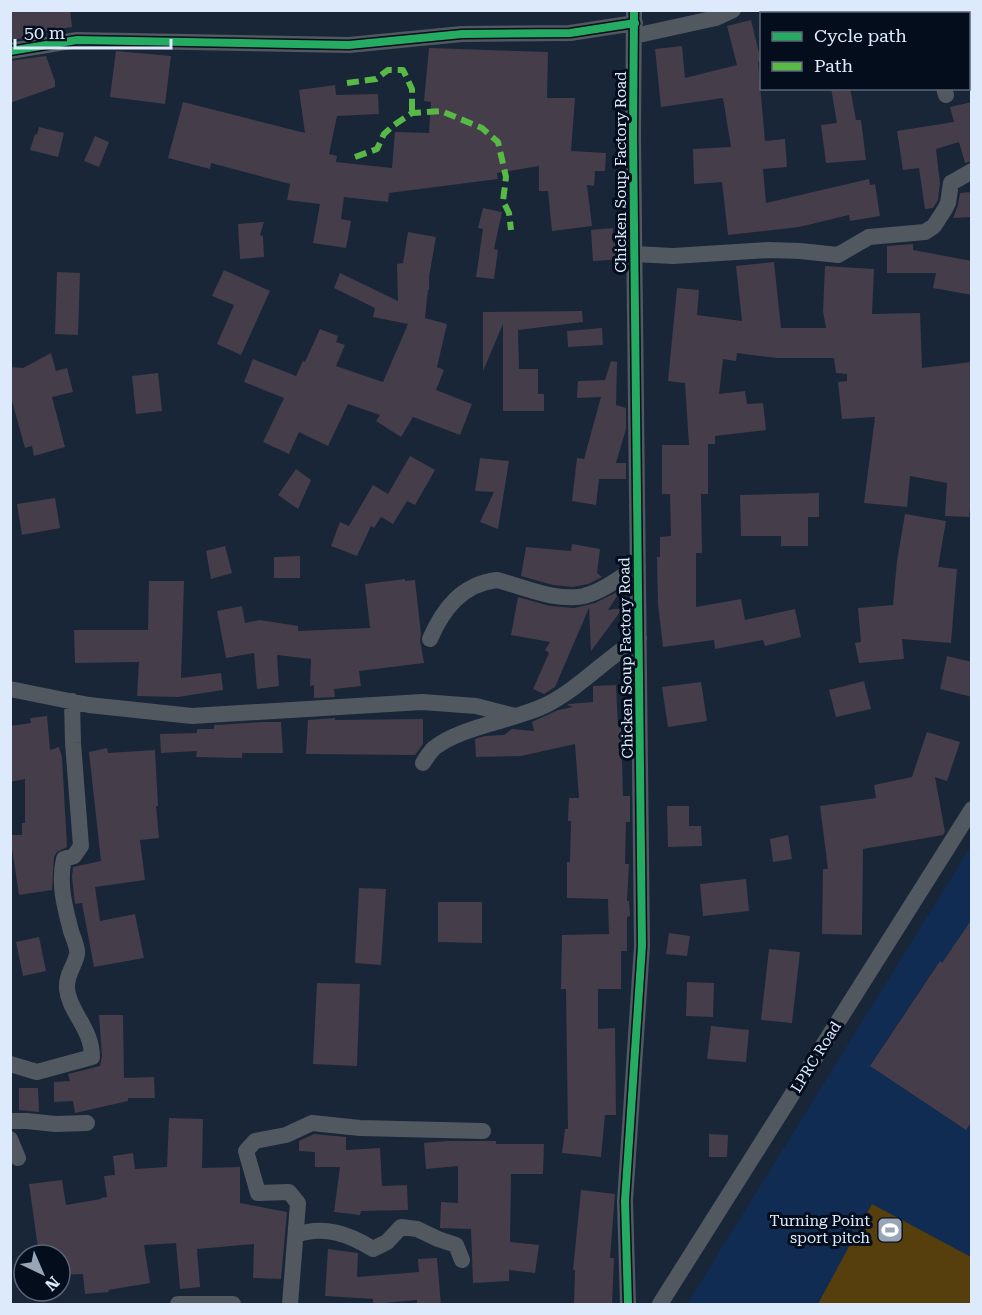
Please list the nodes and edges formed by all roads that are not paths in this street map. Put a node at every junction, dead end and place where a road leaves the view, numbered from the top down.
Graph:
1 (733, 10) edge
2 (634, 23) edge
3 (10, 51) edge
4 (972, 171) edge
5 (634, 254) junction
6 (638, 566) junction
7 (639, 638) junction
8 (430, 639) dead end
9 (12, 687) edge
10 (72, 702) junction
11 (515, 716) junction
12 (423, 763) dead end
13 (972, 809) edge
14 (10, 1064) edge
15 (10, 1121) edge
16 (87, 1123) dead end
17 (483, 1131) dead end
18 (10, 1139) edge
19 (18, 1158) dead end
20 (296, 1235) junction
21 (462, 1260) dead end
22 (178, 1305) edge
23 (233, 1305) edge
24 (290, 1305) edge
25 (628, 1305) edge
26 (660, 1305) edge

1 - 2 street
2 - 3 street
2 - 5 street, Chicken Soup Factory Road
4 - 5 street
5 - 6 street, Chicken Soup Factory Road
6 - 7 street, Chicken Soup Factory Road
6 - 8 street
7 - 11 street
7 - 25 street, Chicken Soup Factory Road
9 - 10 street
10 - 11 street
10 - 14 street
11 - 12 street
13 - 26 street, LPRC Road
15 - 16 street
17 - 20 street
18 - 19 street
20 - 21 street
20 - 24 street
22 - 23 street

